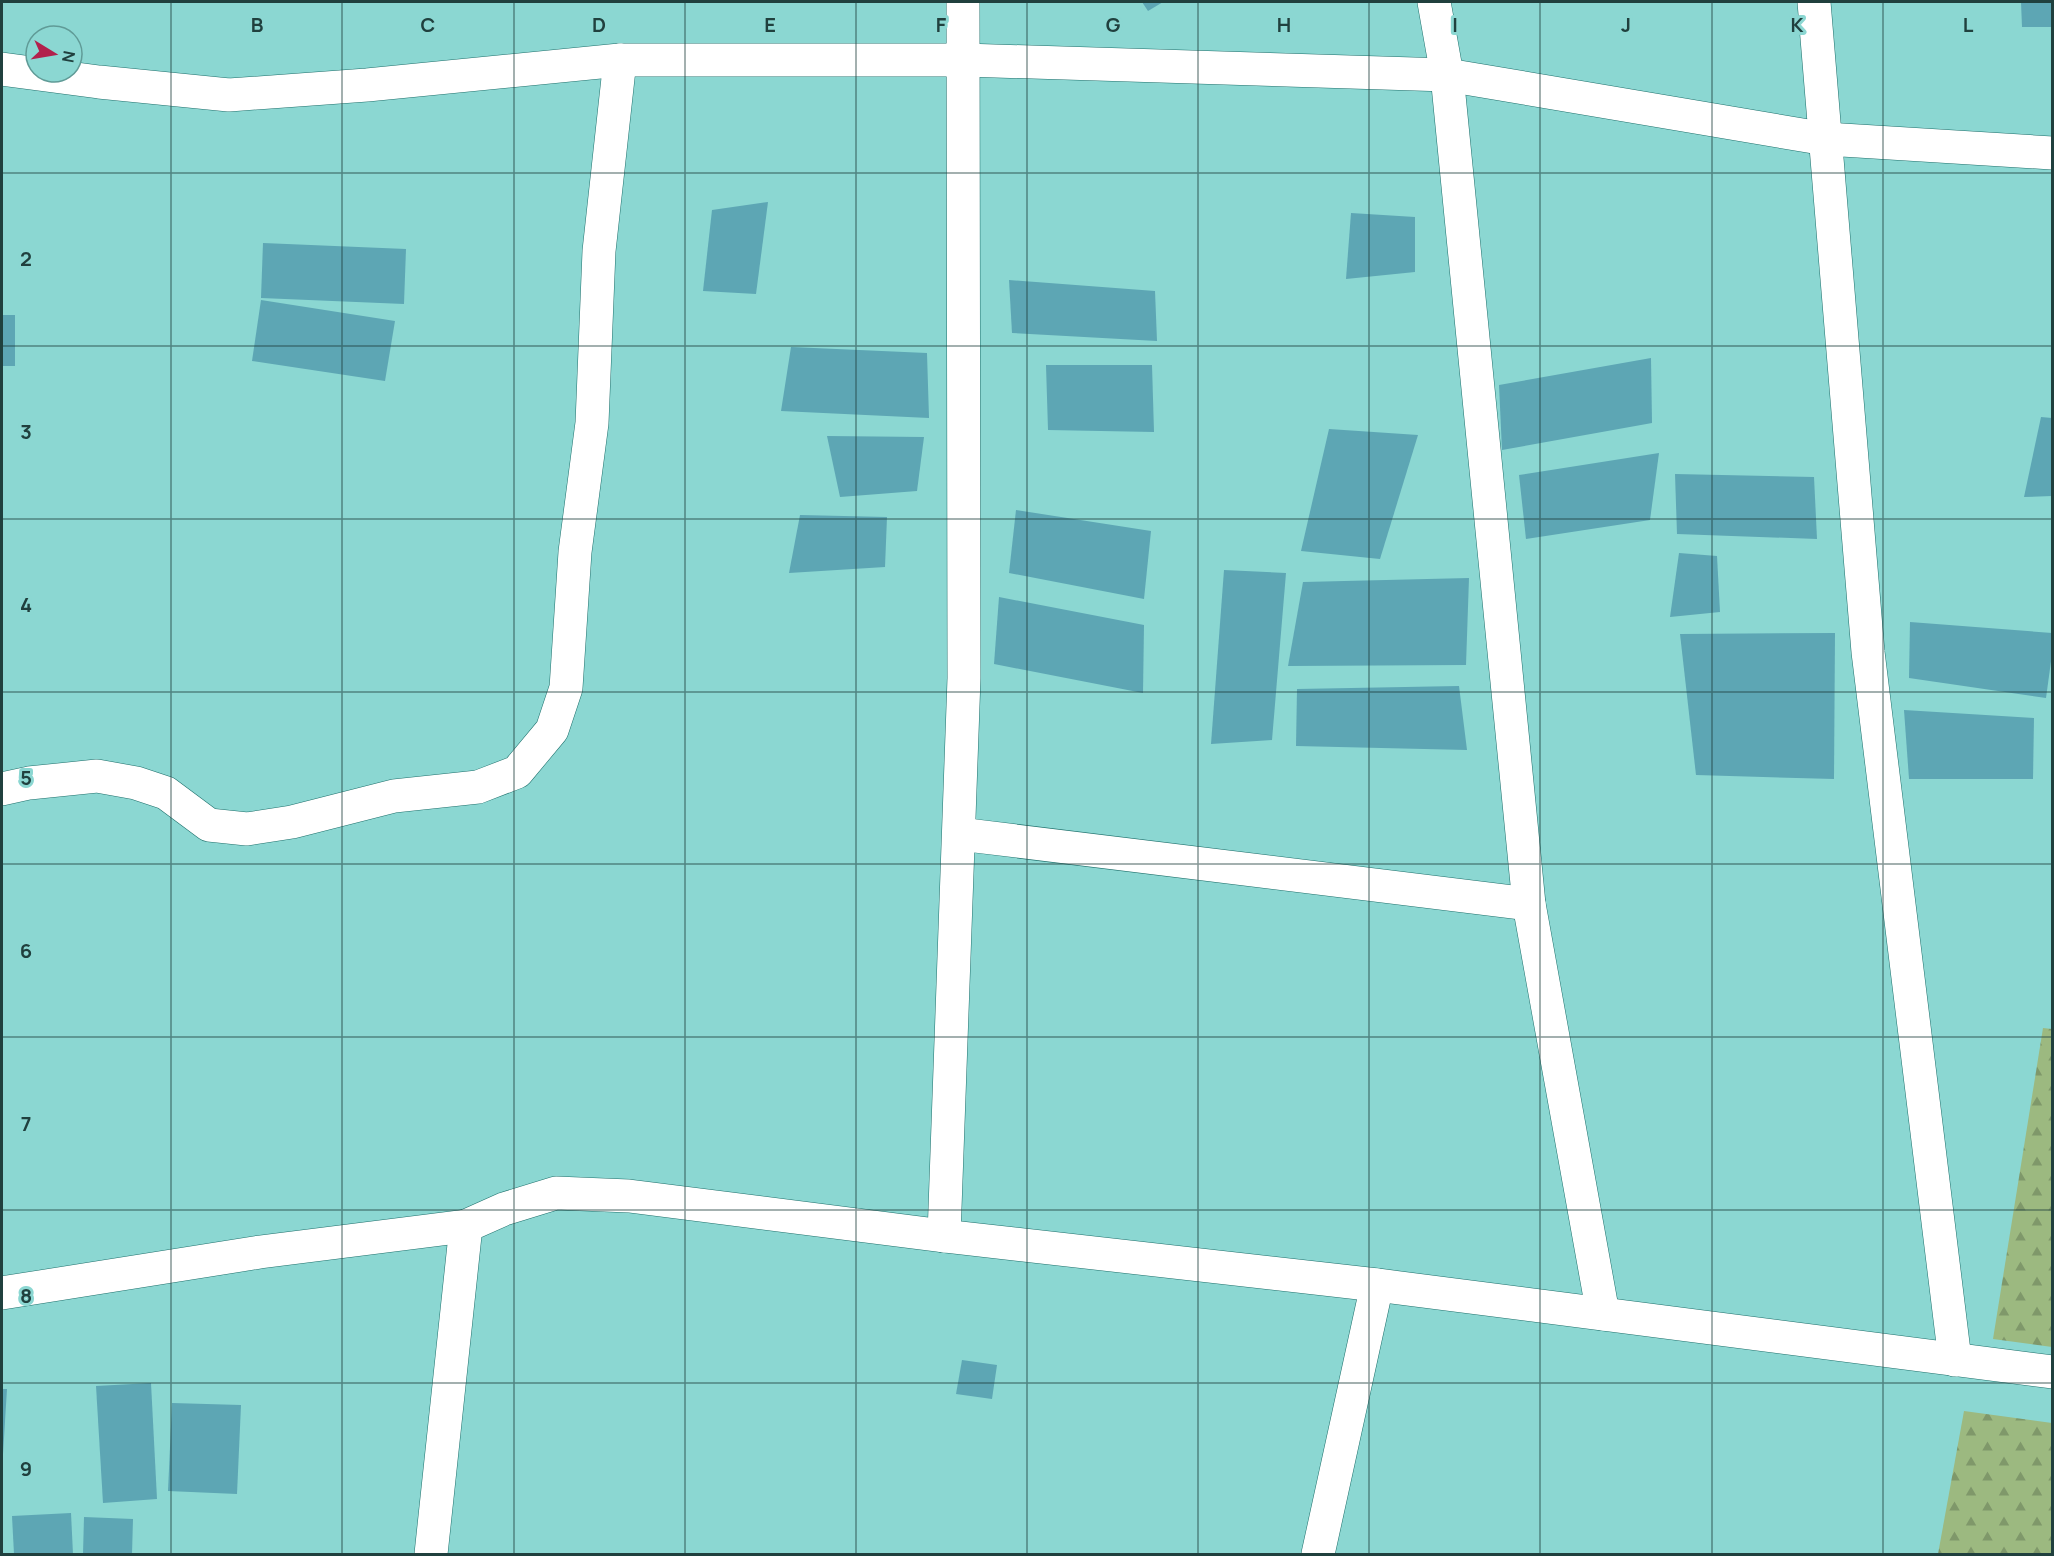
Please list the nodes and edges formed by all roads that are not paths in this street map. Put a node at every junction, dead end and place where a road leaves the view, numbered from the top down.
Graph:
1 (963, 2) edge
2 (1434, 2) edge
3 (1814, 2) edge
4 (620, 60) junction
5 (964, 60) junction
6 (2, 69) edge
7 (1447, 75) junction
8 (1826, 140) junction
9 (2052, 153) edge
10 (2, 789) edge
11 (959, 834) junction
12 (1529, 904) junction
13 (466, 1226) junction
14 (944, 1236) junction
15 (1377, 1285) junction
16 (2, 1293) edge
17 (1603, 1314) junction
18 (1955, 1360) junction
19 (2052, 1372) edge
20 (431, 1554) edge
21 (1318, 1554) edge

1 - 5 street
2 - 7 street
3 - 8 street
4 - 5 street
4 - 6 street
4 - 10 street
5 - 7 street
5 - 11 street
7 - 8 street
7 - 12 street
8 - 9 street
8 - 18 street
11 - 12 street
11 - 14 street
12 - 17 street
13 - 14 street
13 - 16 street
13 - 20 street
14 - 15 street
15 - 17 street
15 - 21 street
17 - 18 street
18 - 19 street

